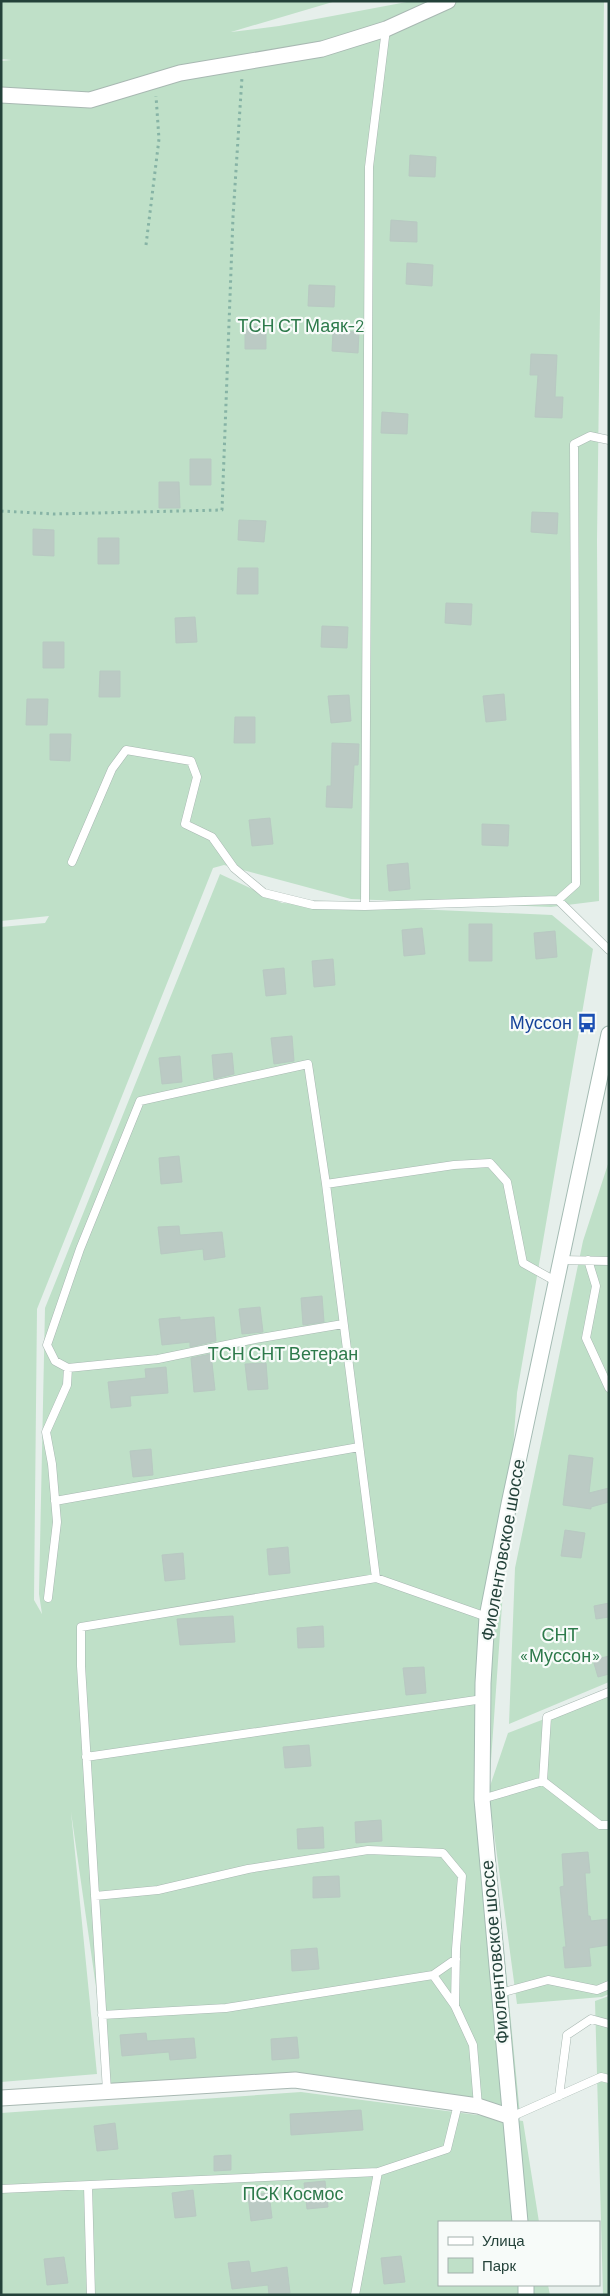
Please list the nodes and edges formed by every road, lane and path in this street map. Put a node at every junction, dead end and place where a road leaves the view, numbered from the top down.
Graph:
1 (448, 1) edge
2 (386, 30) junction
3 (243, 62) junction
4 (155, 80) junction
5 (1, 95) edge
6 (146, 245) dead end
7 (609, 440) edge
8 (1, 511) edge
9 (72, 862) dead end
10 (558, 900) junction
11 (365, 906) junction
12 (609, 950) edge
13 (609, 1034) edge
14 (326, 1184) junction
15 (561, 1260) junction
16 (588, 1260) junction
17 (609, 1261) edge
18 (556, 1282) junction
19 (343, 1324) junction
20 (68, 1368) junction
21 (609, 1388) edge
22 (359, 1447) junction
23 (55, 1501) junction
24 (376, 1578) junction
25 (48, 1598) dead end
26 (487, 1617) junction
27 (609, 1692) edge
28 (484, 1699) junction
29 (86, 1757) junction
30 (544, 1781) junction
31 (482, 1799) junction
32 (609, 1825) edge
33 (95, 1896) junction
34 (456, 1959) junction
35 (433, 1975) junction
36 (609, 1986) edge
37 (504, 1992) dead end
38 (455, 2006) junction
39 (102, 2015) junction
40 (609, 2024) edge
41 (609, 2079) edge
42 (107, 2091) junction
43 (559, 2096) junction
44 (1, 2098) edge
45 (458, 2104) junction
46 (478, 2106) junction
47 (511, 2117) junction
48 (378, 2172) junction
49 (88, 2186) junction
50 (1, 2189) edge
51 (520, 2221) edge
52 (91, 2295) edge
53 (355, 2295) edge

1 - 2 main road
2 - 3 main road
2 - 11 lane
3 - 4 main road
3 - 8 path
4 - 5 main road
4 - 6 path
7 - 10 lane
9 - 11 lane
10 - 11 lane
10 - 12 lane
13 - 15 main road, Фиолентовское шоссе
14 - 18 lane
14 - 19 lane
14 - 20 lane
15 - 16 lane
15 - 18 main road, Фиолентовское шоссе
16 - 17 lane
16 - 21 lane
18 - 26 main road, Фиолентовское шоссе
19 - 20 lane
19 - 22 lane
20 - 23 lane
22 - 23 lane
22 - 24 lane
23 - 25 lane
24 - 26 lane
24 - 29 lane
26 - 28 main road, Фиолентовское шоссе
27 - 30 lane
28 - 29 lane
28 - 31 main road, Фиолентовское шоссе
29 - 33 lane
30 - 31 lane
30 - 32 lane
31 - 47 main road, Фиолентовское шоссе
33 - 34 lane
33 - 39 lane
34 - 35 lane
34 - 38 lane
35 - 38 lane
35 - 39 lane
36 - 37 lane
38 - 46 lane
39 - 42 lane
40 - 43 lane
41 - 43 lane
42 - 44 main road
42 - 45 main road
43 - 47 lane
45 - 46 main road
45 - 48 lane
46 - 47 main road
47 - 51 main road, Фиолентовское шоссе
48 - 49 lane
48 - 53 lane
49 - 50 lane
49 - 52 lane

